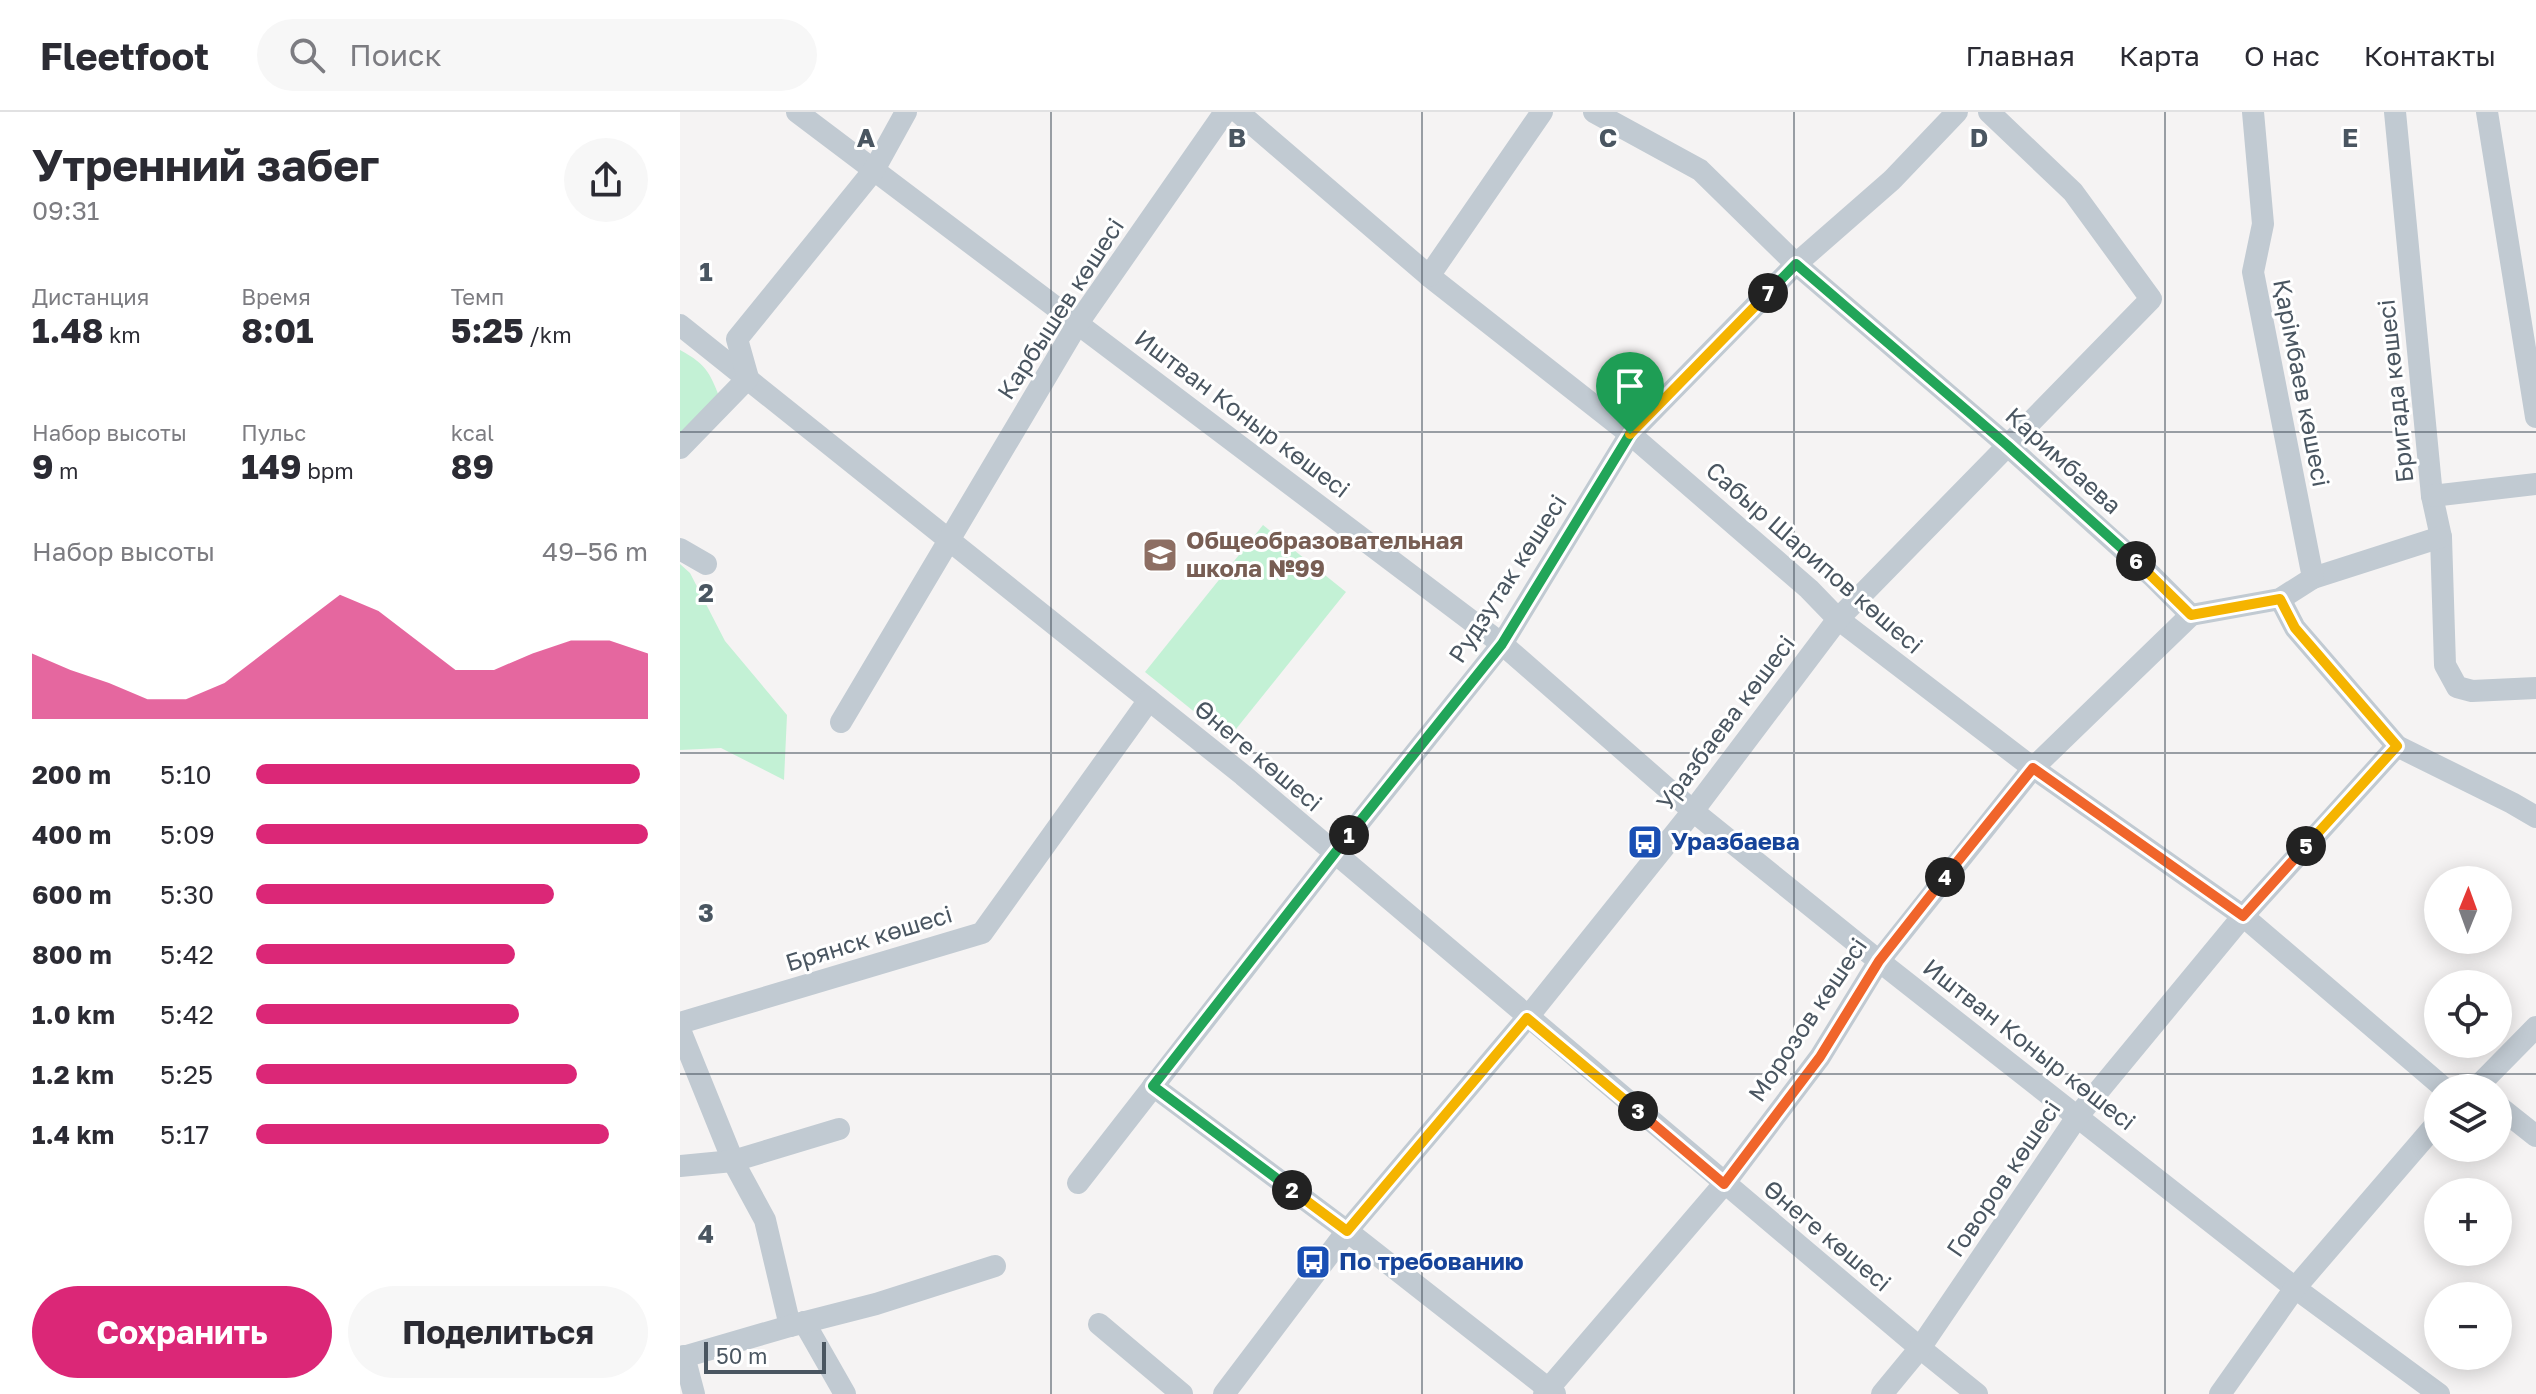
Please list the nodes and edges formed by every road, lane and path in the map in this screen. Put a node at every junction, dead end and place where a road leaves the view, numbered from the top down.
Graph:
1 (797, 112) edge
2 (906, 112) edge
3 (1225, 112) edge
4 (1238, 112) edge
5 (1542, 112) edge
6 (1594, 112) edge
7 (1957, 112) edge
8 (1989, 112) edge
9 (2253, 112) edge
10 (2395, 112) edge
11 (2487, 112) edge
12 (874, 170) junction
13 (1796, 264) junction
14 (1429, 276) junction
15 (1078, 323) junction
16 (680, 325) edge
17 (748, 378) junction
18 (2536, 417) edge
19 (1630, 434) junction
20 (2007, 445) junction
21 (680, 448) edge
22 (2536, 484) edge
23 (2432, 496) junction
24 (2441, 537) junction
25 (949, 539) junction
26 (680, 549) edge
27 (706, 564) dead end
28 (2313, 578) junction
29 (2280, 599) junction
30 (2191, 615) junction
31 (1838, 619) junction
32 (1502, 644) junction
33 (2536, 688) edge
34 (1149, 700) junction
35 (841, 722) dead end
36 (2397, 746) junction
37 (2033, 768) junction
38 (1693, 811) junction
39 (2536, 817) edge
40 (1335, 853) junction
41 (2243, 916) junction
42 (1879, 961) junction
43 (1527, 1018) junction
44 (680, 1023) edge
45 (2536, 1027) edge
46 (680, 1030) edge
47 (2428, 1074) edge
48 (2490, 1074) edge
49 (1153, 1086) junction
50 (2077, 1117) junction
51 (2512, 1117) edge
52 (839, 1129) dead end
53 (2536, 1136) edge
54 (2424, 1138) edge
55 (733, 1161) junction
56 (680, 1166) edge
57 (1078, 1183) dead end
58 (1724, 1184) junction
59 (1347, 1231) junction
60 (995, 1266) dead end
61 (2295, 1288) junction
62 (797, 1324) junction
63 (1099, 1324) dead end
64 (1920, 1348) junction
65 (682, 1357) edge
66 (1549, 1392) edge
67 (694, 1394) edge
68 (845, 1394) edge
69 (1182, 1394) edge
70 (1224, 1394) edge
71 (1882, 1394) edge
72 (1977, 1394) edge
73 (2220, 1394) edge
74 (2439, 1394) edge

1 - 12 street, Иштван Коныр көшесі
2 - 12 street
3 - 15 street, Карбышев көшесі
4 - 14 street, Сабыр Шарипов көшесі
5 - 14 street
6 - 13 street, Каримбаева
7 - 13 street, Рудзутак көшесі
8 - 20 street, Уразбаева көшесі
9 - 28 street, Қарімбаев көшесі
10 - 23 street, Бригада көшесі
11 - 18 street
12 - 15 street, Иштван Коныр көшесі
12 - 17 street
13 - 19 street, Рудзутак көшесі
13 - 20 street, Каримбаева
14 - 19 street, Сабыр Шарипов көшесі
15 - 25 street, Карбышев көшесі
15 - 32 street, Иштван Коныр көшесі
16 - 17 street, Өнеге көшесі
17 - 21 street
17 - 25 street, Өнеге көшесі
19 - 31 street, Сабыр Шарипов көшесі
19 - 32 street, Рудзутак көшесі
20 - 30 street, Каримбаева
20 - 31 street, Уразбаева көшесі
22 - 23 street
23 - 24 street, Бригада көшесі
24 - 28 street
24 - 33 street, Бригада көшесі
25 - 34 street, Өнеге көшесі
25 - 35 street, Карбышев көшесі
26 - 27 street
28 - 29 street
29 - 30 street
29 - 36 street
30 - 37 street, Морозов көшесі
31 - 37 street, Сабыр Шарипов көшесі
31 - 38 street, Уразбаева көшесі
32 - 38 street, Иштван Коныр көшесі
32 - 40 street, Рудзутак көшесі
34 - 40 street, Өнеге көшесі
34 - 44 street, Брянск көшесі
36 - 39 street
36 - 41 street, Говоров көшесі
37 - 41 street, Сабыр Шарипов көшесі
37 - 42 street, Морозов көшесі
38 - 42 street, Иштван Коныр көшесі
38 - 43 street, Уразбаева көшесі
40 - 43 street, Өнеге көшесі
40 - 49 street, Рудзутак көшесі
41 - 47 street, Сабыр Шарипов көшесі
41 - 50 street, Говоров көшесі
42 - 50 street, Иштван Коныр көшесі
42 - 58 street, Морозов көшесі
43 - 58 street, Өнеге көшесі
43 - 59 street, Уразбаева көшесі
45 - 48 street
46 - 55 street
49 - 57 street, Рудзутак көшесі
49 - 59 street
50 - 61 street, Иштван Коныр көшесі
50 - 64 street, Говоров көшесі
51 - 53 street
52 - 55 street
54 - 61 street
55 - 56 street
55 - 62 street
58 - 64 street, Өнеге көшесі
58 - 66 street, Морозов көшесі
59 - 66 street
59 - 70 street, Уразбаева көшесі
60 - 62 street
61 - 73 street
61 - 74 street, Иштван Коныр көшесі
62 - 65 street
62 - 68 street
63 - 69 street
64 - 71 street, Говоров көшесі
64 - 72 street, Өнеге көшесі
65 - 67 street

